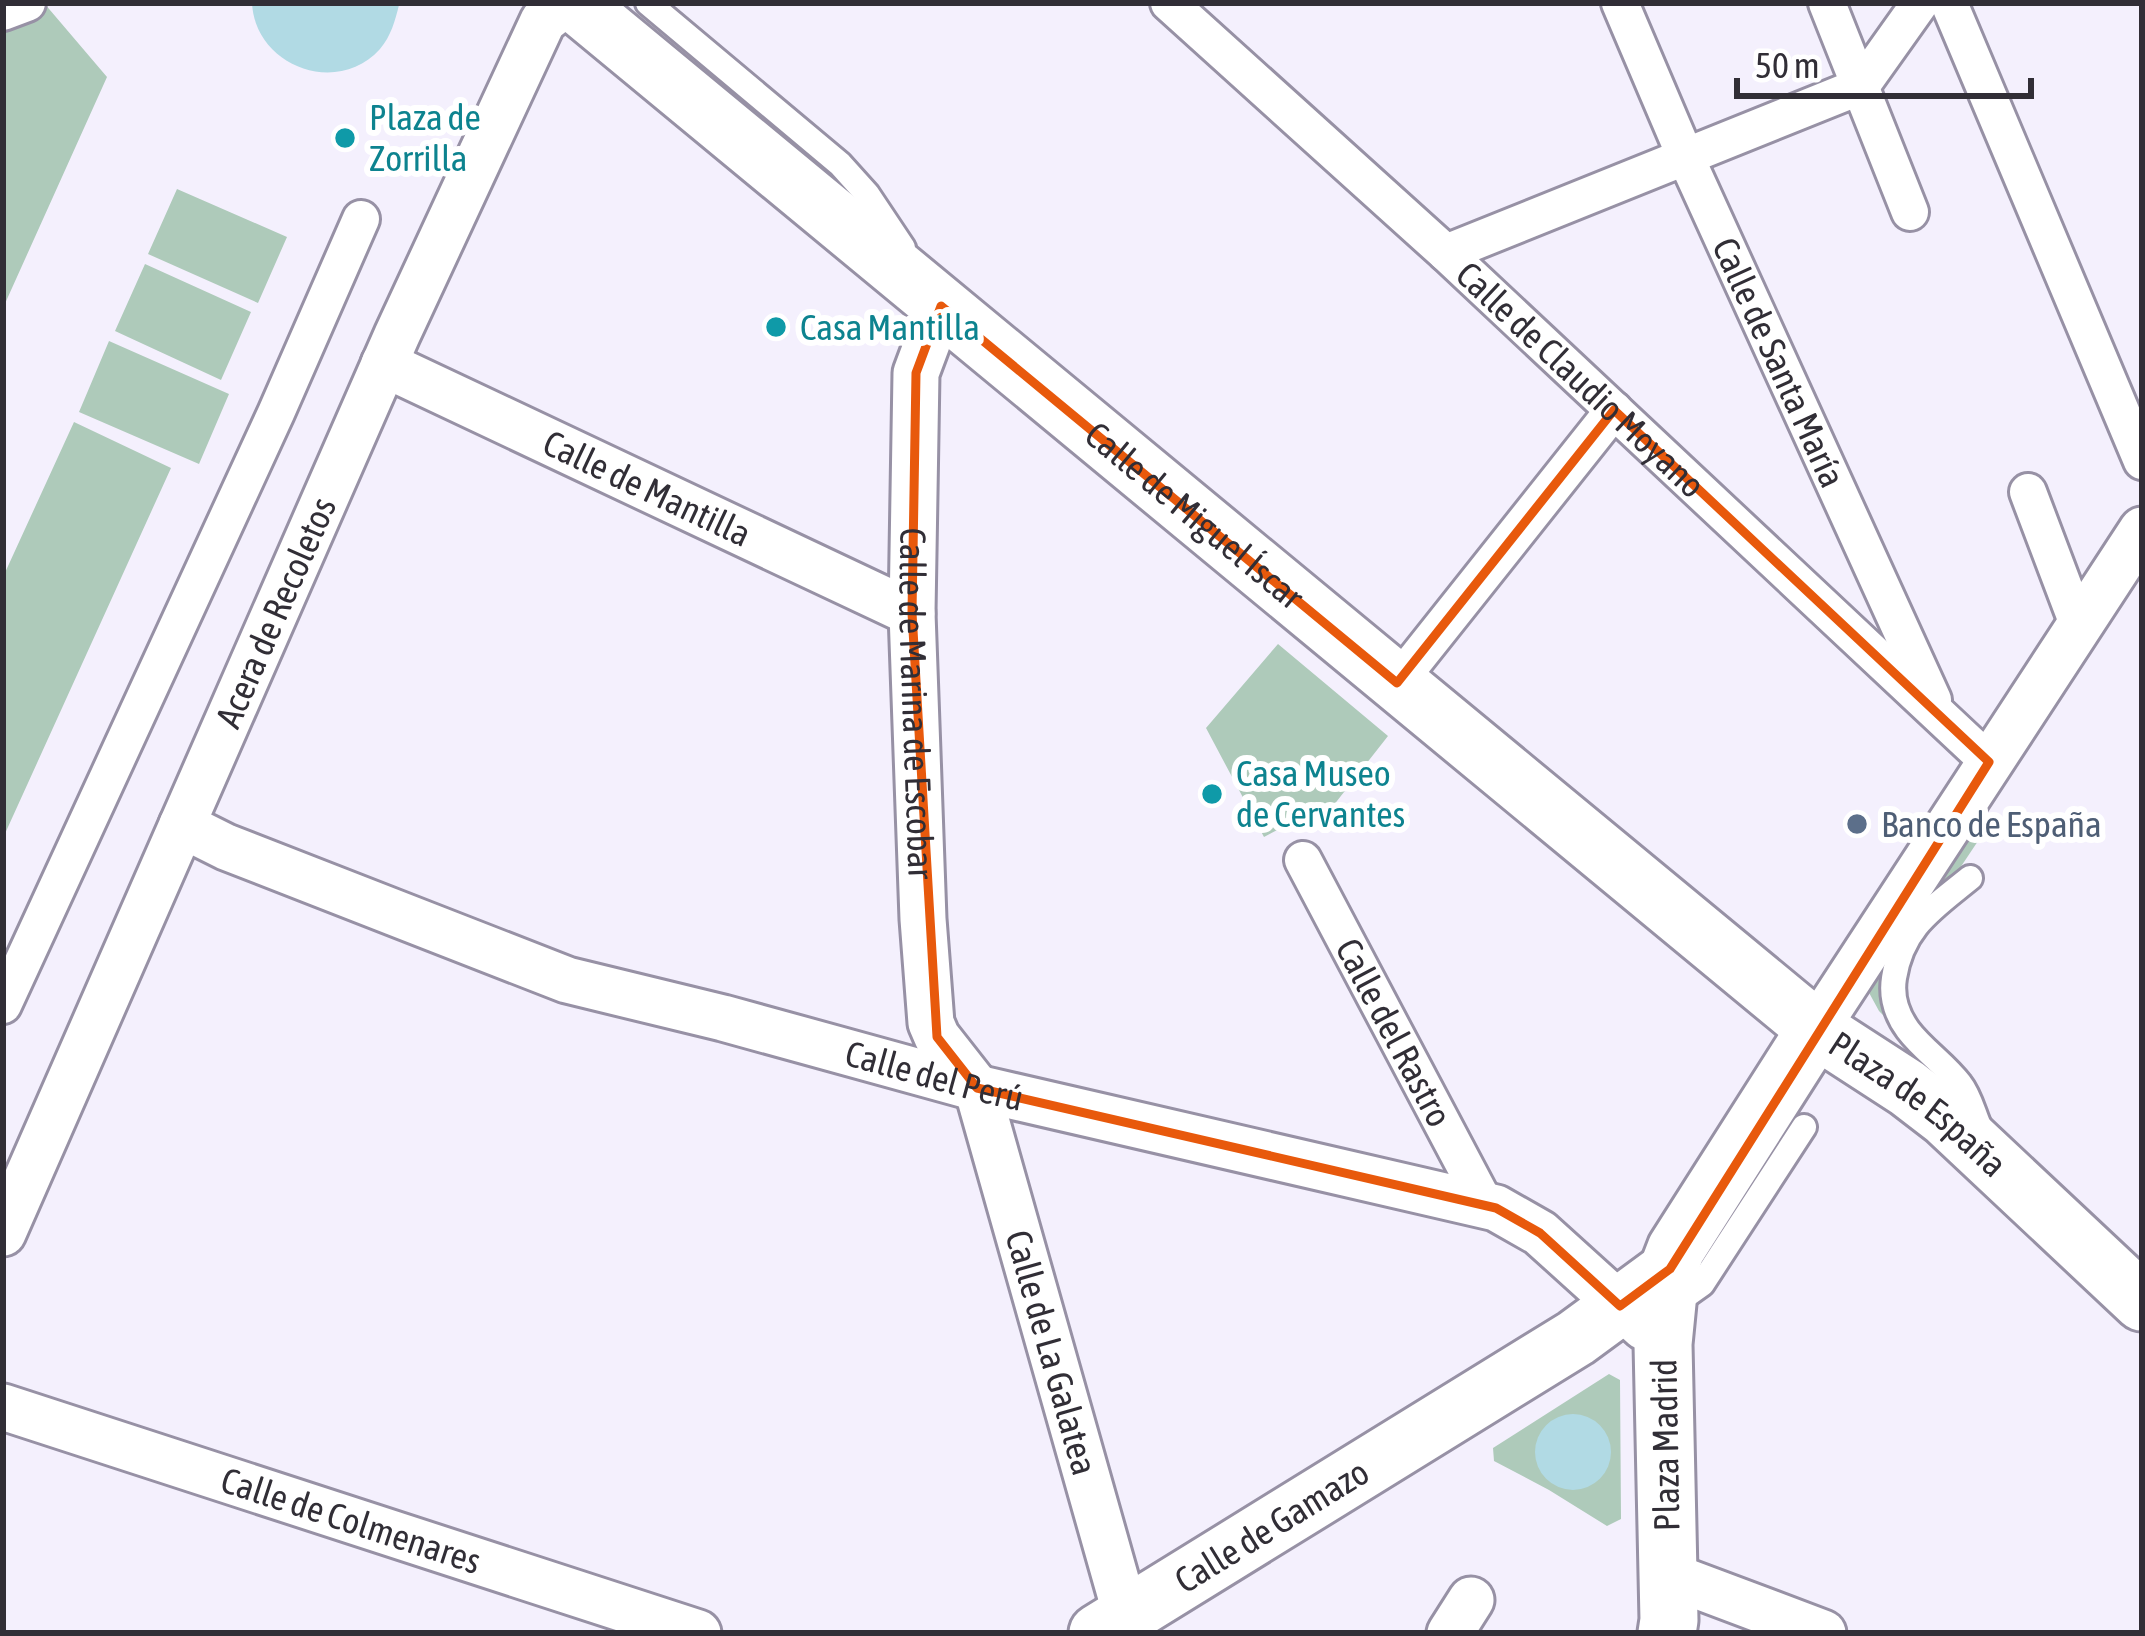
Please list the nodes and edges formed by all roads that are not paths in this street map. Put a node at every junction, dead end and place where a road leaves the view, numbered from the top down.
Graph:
1 (27, 3) edge
2 (570, 3) edge
3 (648, 3) edge
4 (1169, 3) edge
5 (1620, 3) edge
6 (1828, 3) edge
7 (1920, 3) edge
8 (1949, 3) edge
9 (3, 12) edge
10 (1861, 86) junction
11 (1686, 158) junction
12 (1910, 212) dead end
13 (362, 219) dead end
14 (1446, 253) junction
15 (941, 306) junction
16 (384, 364) junction
17 (1614, 410) junction
18 (2142, 461) edge
19 (2028, 492) dead end
20 (2142, 530) edge
21 (912, 613) junction
22 (2078, 627) junction
23 (1397, 683) junction
24 (1942, 720) junction
25 (1989, 762) junction
26 (182, 825) junction
27 (1303, 860) dead end
28 (1970, 878) dead end
29 (3, 1006) edge
30 (1816, 1029) junction
31 (976, 1088) junction
32 (1804, 1127) dead end
33 (1997, 1166) junction
34 (1486, 1206) junction
35 (3, 1233) edge
36 (2142, 1302) edge
37 (1654, 1308) junction
38 (3, 1407) edge
39 (1445, 1417) joint
40 (1667, 1609) edge
41 (1112, 1624) edge
42 (698, 1633) edge
43 (1823, 1633) edge

1 - 9 street
2 - 15 street, Calle de Miguel Íscar
2 - 16 street, Acera de Recoletos
3 - 15 lane
4 - 14 street, Calle de Claudio Moyano
5 - 11 street, Calle de Santa María
6 - 10 street
7 - 10 street
8 - 18 street
10 - 11 street
10 - 12 street
11 - 14 street
11 - 24 street, Calle de Santa María
13 - 29 street
14 - 17 street, Calle de Claudio Moyano
15 - 21 street, Calle de Marina de Escobar
15 - 23 street, Calle de Miguel Íscar
16 - 21 street, Calle de Mantilla
16 - 26 street, Acera de Recoletos
17 - 23 street
17 - 24 street, Calle de Claudio Moyano
19 - 22 street
20 - 22 street, Plaza de España
21 - 31 street, Calle de Marina de Escobar
22 - 25 street, Plaza de España
23 - 30 street, Calle de Miguel Íscar
24 - 25 street, Calle de Claudio Moyano
25 - 30 street, Plaza de España
26 - 31 street, Calle del Perú
26 - 35 street, Acera de Recoletos
27 - 34 street, Calle del Rastro
28 - 33 lane
30 - 33 street, Plaza de España
30 - 37 street, Plaza Madrid
31 - 34 street, Calle del Perú
31 - 41 street, Calle de La Galatea
32 - 37 lane
33 - 36 street, Plaza de España
34 - 37 street, Calle del Perú
37 - 39 street, Plaza Madrid
37 - 40 street, Plaza Madrid
38 - 42 street, Calle de Colmenares
39 - 41 street, Calle de Gamazo
40 - 43 street

